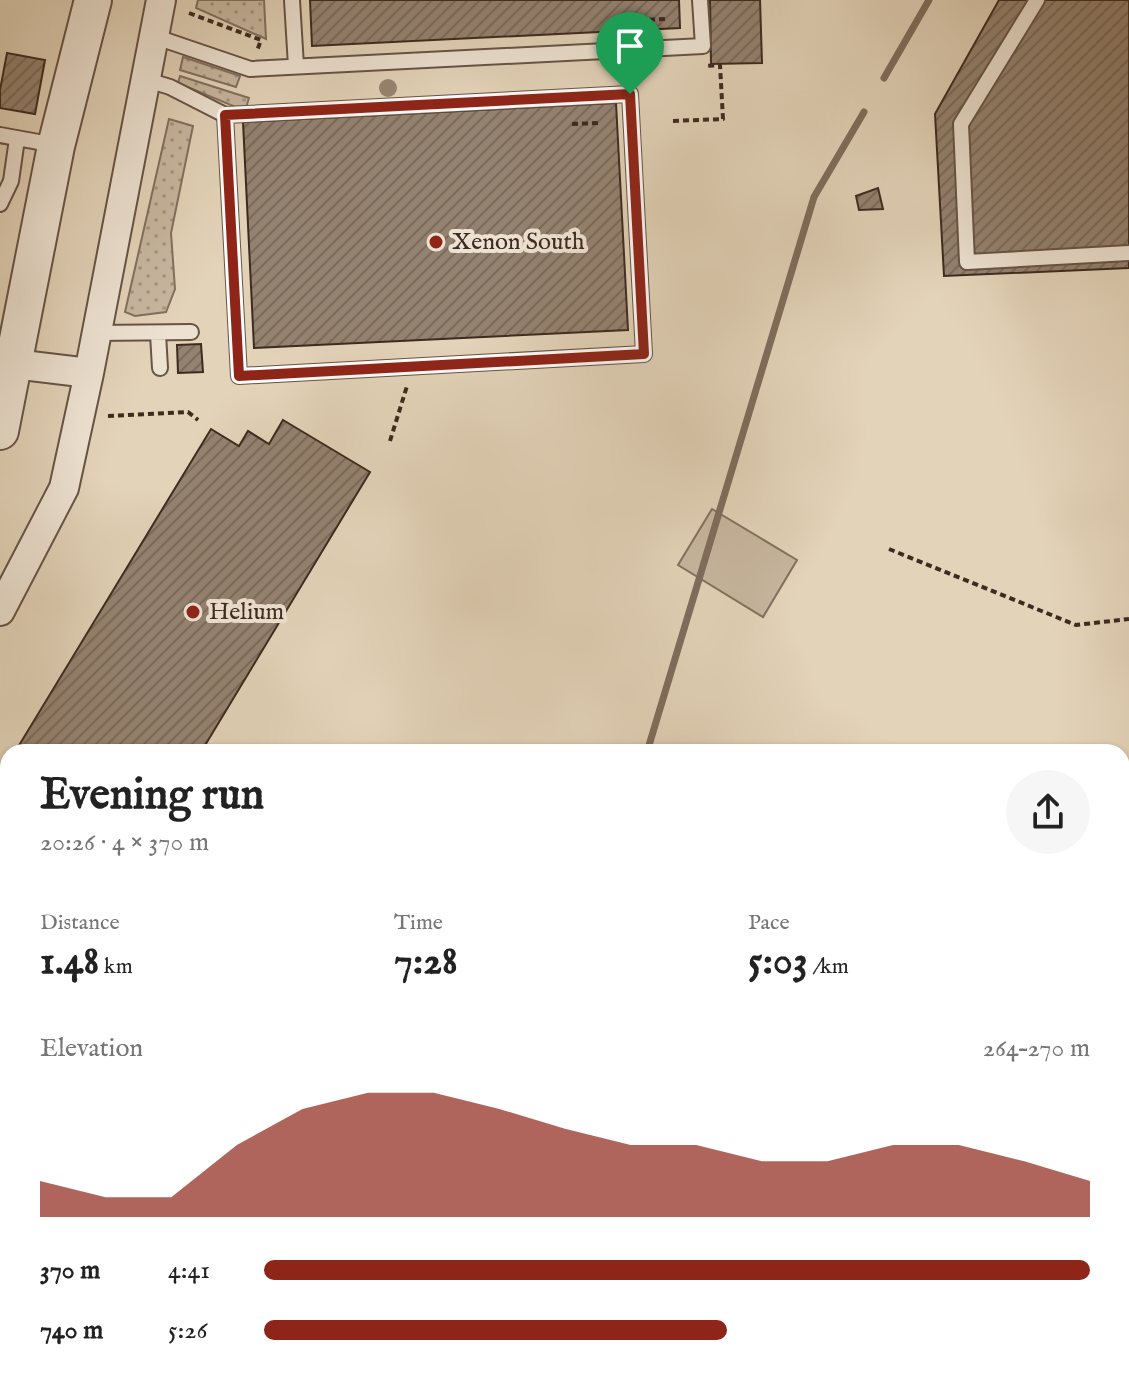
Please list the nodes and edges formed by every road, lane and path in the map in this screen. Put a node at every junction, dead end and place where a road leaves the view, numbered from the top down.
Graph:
1 (93, 0) edge
2 (161, 0) edge
3 (292, 0) edge
4 (700, 0) edge
5 (1037, 0) edge
6 (189, 13) dead end
7 (665, 19) dead end
8 (619, 21) dead end
9 (153, 36) junction
10 (261, 40) dead end
11 (720, 65) dead end
12 (296, 66) junction
13 (144, 79) junction
14 (225, 115) junction
15 (673, 121) dead end
16 (598, 123) dead end
17 (572, 124) dead end
18 (0, 135) edge
19 (17, 139) junction
20 (56, 146) junction
21 (30, 184) junction
22 (0, 204) edge
23 (1129, 253) edge
24 (191, 332) dead end
25 (96, 333) junction
26 (158, 334) junction
27 (14, 364) junction
28 (160, 368) dead end
29 (89, 373) junction
30 (408, 383) dead end
31 (108, 416) dead end
32 (198, 420) dead end
33 (0, 431) edge
34 (390, 441) dead end
35 (889, 549) dead end
36 (0, 611) edge
37 (1129, 619) edge

1 - 20 street
2 - 9 street
3 - 12 lane
4 - 12 lane
5 - 23 lane
6 - 10 path
7 - 8 path
9 - 12 lane
9 - 13 street
11 - 15 path
13 - 14 lane
13 - 25 street
14 - 14 lane
16 - 17 path
18 - 19 lane
19 - 20 lane
19 - 21 lane
20 - 21 street
21 - 22 lane
21 - 27 street
24 - 26 lane
25 - 26 lane
25 - 29 street
26 - 28 lane
27 - 29 street
27 - 33 street
29 - 36 street
30 - 34 path
31 - 32 path
35 - 37 path

